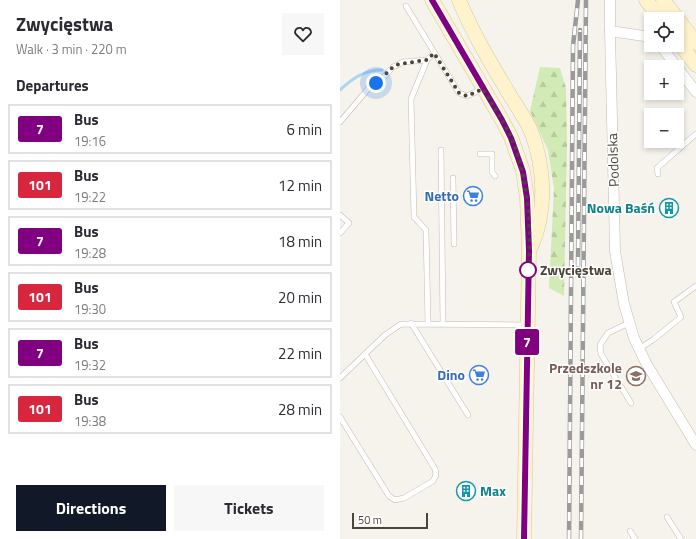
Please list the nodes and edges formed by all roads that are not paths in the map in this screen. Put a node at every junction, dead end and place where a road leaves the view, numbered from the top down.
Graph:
1 (432, 0) edge
2 (459, 0) edge
3 (610, 0) edge
4 (646, 0) edge
5 (663, 0) edge
6 (406, 6) dead end
7 (655, 12) edge
8 (610, 31) junction
9 (644, 36) edge
10 (696, 43) edge
11 (684, 49) edge
12 (665, 52) edge
13 (434, 53) junction
14 (427, 60) junction
15 (672, 60) edge
16 (696, 65) edge
17 (684, 76) edge
18 (483, 89) junction
19 (696, 92) edge
20 (340, 122) edge
21 (696, 134) edge
22 (441, 150) dead end
23 (480, 154) dead end
24 (658, 174) dead end
25 (495, 176) dead end
26 (453, 178) dead end
27 (340, 215) edge
28 (340, 233) edge
29 (454, 244) dead end
30 (529, 251) junction
31 (696, 286) edge
32 (410, 323) junction
33 (428, 323) junction
34 (443, 323) junction
35 (629, 324) junction
36 (527, 325) junction
37 (639, 349) junction
38 (365, 354) junction
39 (340, 378) edge
40 (631, 403) dead end
41 (468, 414) dead end
42 (340, 417) edge
43 (696, 445) edge
44 (667, 517) dead end
45 (630, 531) dead end
46 (524, 539) edge
47 (635, 539) edge
48 (681, 539) edge

1 - 18 main road
2 - 30 main road
3 - 8 street, Podolska
4 - 7 main road
5 - 10 main road
6 - 13 lane
8 - 9 street
8 - 35 street, Podolska
11 - 16 main road
12 - 15 street
13 - 14 lane
13 - 18 lane
14 - 20 lane
14 - 33 lane
17 - 19 street
18 - 30 main road
21 - 24 lane
22 - 34 lane
23 - 25 lane
26 - 29 lane
27 - 28 lane
30 - 36 main road
31 - 37 lane
32 - 33 lane
32 - 38 lane
32 - 41 lane
33 - 34 lane
34 - 36 lane
35 - 37 street, Podolska
35 - 40 lane
36 - 46 main road
37 - 43 street, Podolska
38 - 39 lane
38 - 42 lane
44 - 48 lane
45 - 47 lane

